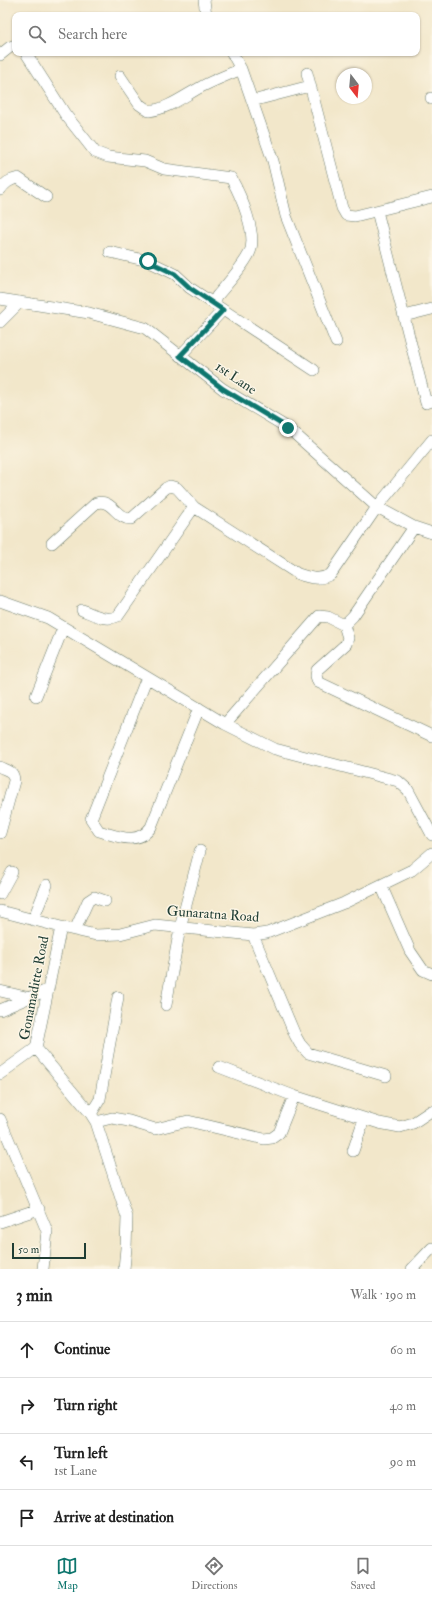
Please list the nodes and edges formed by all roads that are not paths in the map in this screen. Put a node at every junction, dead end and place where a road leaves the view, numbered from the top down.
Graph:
1 (204, 0) edge
2 (206, 12) edge
3 (12, 46) edge
4 (0, 55) edge
5 (28, 56) edge
6 (234, 56) edge
7 (241, 69) junction
8 (307, 74) dead end
9 (120, 76) dead end
10 (310, 86) junction
11 (252, 101) junction
12 (0, 190) edge
13 (46, 197) dead end
14 (432, 197) edge
15 (377, 211) junction
16 (110, 252) dead end
17 (0, 299) edge
18 (20, 302) junction
19 (218, 307) junction
20 (432, 309) edge
21 (404, 316) junction
22 (0, 322) edge
23 (336, 342) dead end
24 (180, 356) junction
25 (314, 370) dead end
26 (432, 401) edge
27 (432, 440) edge
28 (194, 507) junction
29 (377, 507) junction
30 (414, 528) junction
31 (432, 533) edge
32 (52, 543) dead end
33 (0, 601) edge
34 (82, 610) dead end
35 (344, 625) junction
36 (63, 628) junction
37 (147, 677) junction
38 (36, 696) dead end
39 (199, 708) junction
40 (225, 724) junction
41 (432, 736) edge
42 (0, 767) edge
43 (0, 833) edge
44 (432, 835) edge
45 (200, 851) dead end
46 (432, 853) edge
47 (12, 872) dead end
48 (47, 885) dead end
49 (381, 885) junction
50 (0, 894) edge
51 (105, 901) dead end
52 (0, 911) edge
53 (33, 920) junction
54 (61, 927) junction
55 (180, 928) junction
56 (75, 930) junction
57 (253, 935) junction
58 (432, 974) edge
59 (47, 990) junction
60 (0, 991) edge
61 (30, 998) junction
62 (118, 998) dead end
63 (166, 1005) dead end
64 (0, 1010) edge
65 (36, 1048) junction
66 (219, 1067) dead end
67 (0, 1074) edge
68 (386, 1076) dead end
69 (294, 1096) junction
70 (431, 1111) dead end
71 (94, 1118) junction
72 (364, 1118) junction
73 (0, 1119) edge
74 (353, 1151) dead end
75 (38, 1209) junction
76 (0, 1222) edge
77 (432, 1249) edge
78 (42, 1269) edge
79 (124, 1269) edge
80 (412, 1269) edge

1 - 2 street
3 - 4 street
5 - 19 street
6 - 7 street
7 - 9 street
7 - 11 street
8 - 10 street
10 - 11 street
10 - 15 street
11 - 23 street
12 - 13 street
14 - 15 street
15 - 21 street
16 - 19 street
17 - 18 street, 1st Lane
18 - 22 street
18 - 24 street, 1st Lane
19 - 24 street
19 - 25 street
20 - 21 street
21 - 26 street
24 - 29 street, 1st Lane
27 - 29 street
28 - 29 street
28 - 32 street
28 - 34 street
29 - 30 street, 1st Lane
30 - 31 street, 1st Lane
30 - 35 street
33 - 36 street
35 - 40 street
35 - 41 street
36 - 37 street
36 - 38 street
37 - 39 street
37 - 39 street
39 - 40 street
40 - 44 street
42 - 43 street
45 - 55 street
46 - 49 street, Gunaratna Road
47 - 50 street
48 - 53 street
49 - 57 street, Gunaratna Road
49 - 58 street
51 - 56 street
52 - 53 street, Gunaratna Road
53 - 54 street, Gunaratna Road
54 - 56 street, Gunaratna Road
54 - 59 street, Gonamaditte Road
55 - 56 street, Gunaratna Road
55 - 57 street, Gunaratna Road
55 - 63 street
57 - 68 street
59 - 61 street
59 - 65 street, Gonamaditte Road
60 - 61 street
61 - 64 street
62 - 71 street
65 - 67 street
65 - 71 street, Gonamaditte Road
66 - 69 street
69 - 71 street
69 - 72 street
70 - 72 street
71 - 79 street, Gonamaditte Road
72 - 74 street
73 - 75 street
75 - 76 street
75 - 78 street
77 - 80 street

